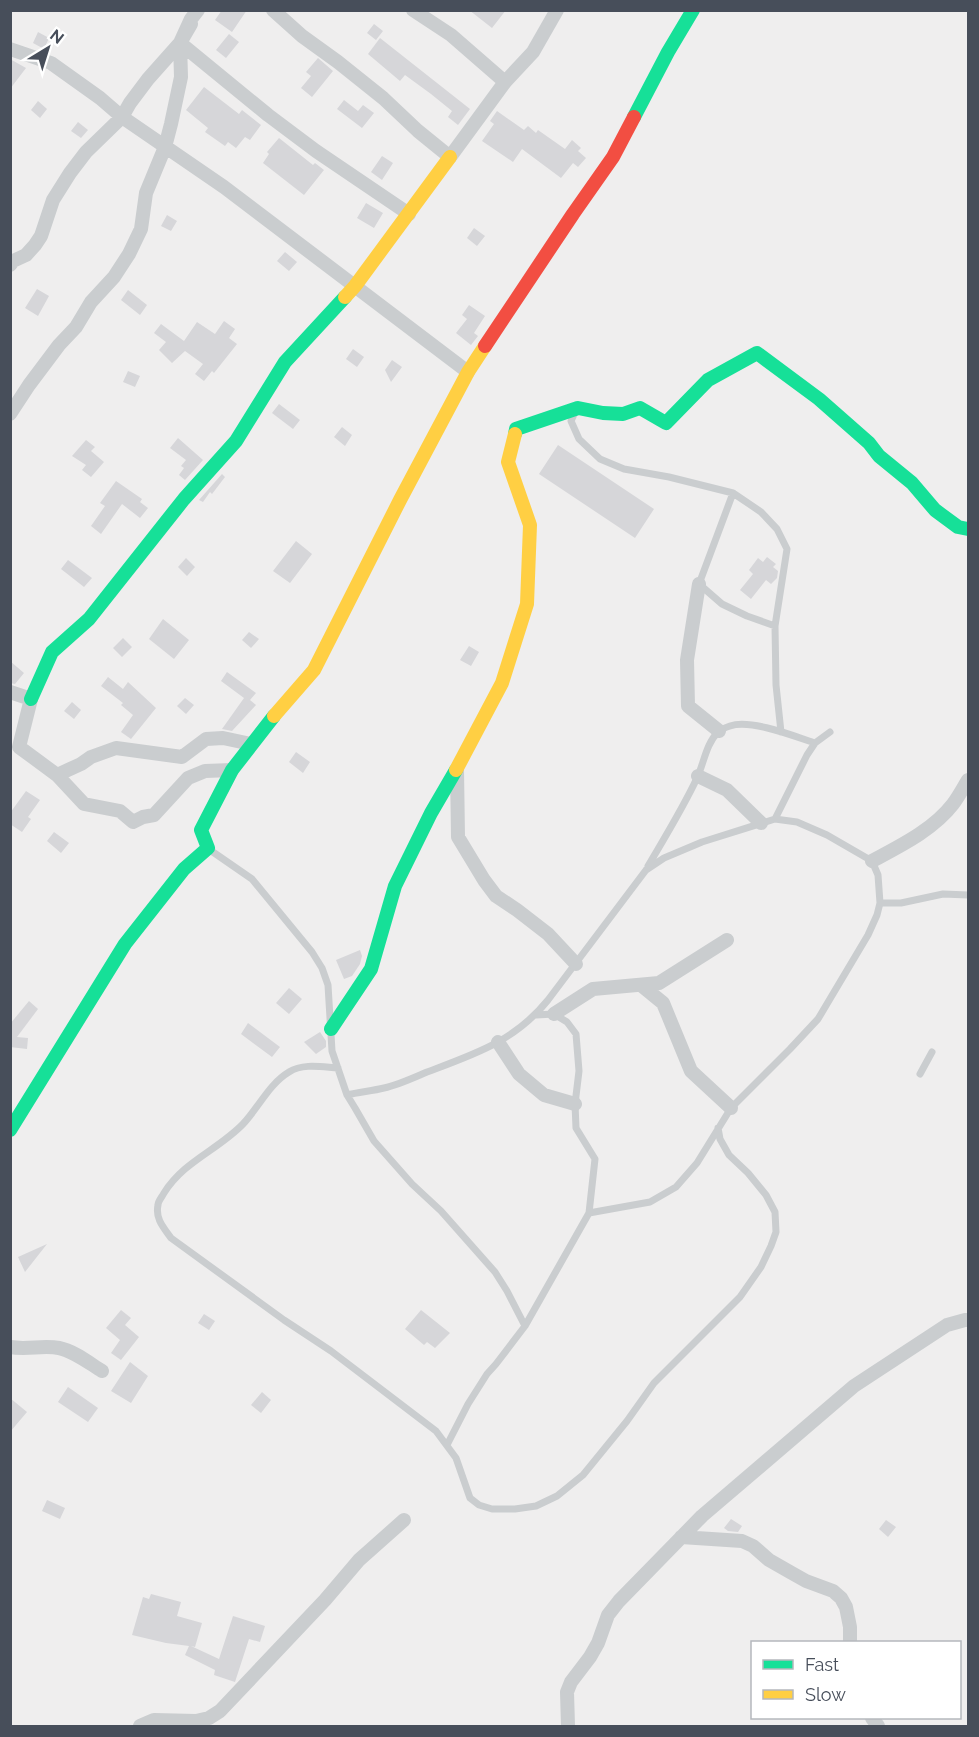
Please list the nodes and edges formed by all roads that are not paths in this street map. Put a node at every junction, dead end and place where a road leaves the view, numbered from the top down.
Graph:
1 (198, 10) edge
2 (273, 10) edge
3 (413, 10) edge
4 (557, 10) edge
5 (693, 10) edge
6 (191, 24) dead end
7 (180, 43) junction
8 (10, 49) edge
9 (505, 82) junction
10 (122, 117) junction
11 (165, 147) junction
12 (450, 157) junction
13 (409, 214) junction
14 (10, 265) edge
15 (355, 286) junction
16 (468, 372) junction
17 (578, 408) junction
18 (10, 414) edge
19 (733, 493) junction
20 (969, 529) edge
21 (699, 584) junction
22 (775, 626) junction
23 (10, 692) edge
24 (31, 699) junction
25 (719, 731) junction
26 (781, 732) junction
27 (830, 732) dead end
28 (815, 742) junction
29 (251, 744) junction
30 (15, 753) edge
31 (458, 769) junction
32 (232, 770) junction
33 (57, 775) junction
34 (698, 776) junction
35 (969, 780) edge
36 (775, 819) junction
37 (761, 823) junction
38 (208, 848) junction
39 (872, 861) junction
40 (646, 870) junction
41 (969, 895) edge
42 (880, 903) junction
43 (727, 940) dead end
44 (576, 964) junction
45 (641, 985) junction
46 (554, 1014) junction
47 (536, 1015) junction
48 (331, 1029) junction
49 (498, 1042) junction
50 (932, 1052) dead end
51 (338, 1068) junction
52 (920, 1074) dead end
53 (347, 1095) junction
54 (575, 1104) junction
55 (731, 1108) junction
56 (718, 1128) junction
57 (10, 1130) edge
58 (589, 1213) junction
59 (969, 1320) edge
60 (525, 1326) junction
61 (10, 1347) edge
62 (102, 1371) dead end
63 (447, 1445) junction
64 (404, 1520) dead end
65 (681, 1537) junction
66 (850, 1641) edge
67 (140, 1726) edge
68 (568, 1726) edge

1 - 7 street
2 - 12 street
3 - 9 street
4 - 9 street
5 - 16 street
6 - 7 street
7 - 10 street
7 - 11 street
7 - 13 street
8 - 10 street
9 - 12 street
10 - 11 street
10 - 14 street
11 - 15 street
11 - 18 street
12 - 13 street
13 - 15 street
15 - 16 street
15 - 24 street
16 - 29 street
17 - 19 lane
17 - 20 street
17 - 31 street
19 - 21 lane
19 - 22 lane
21 - 22 lane
21 - 25 street
22 - 26 lane
23 - 24 street
24 - 30 street
25 - 26 lane
25 - 34 lane
26 - 28 lane
27 - 28 lane
28 - 36 lane
29 - 32 street
29 - 33 street
30 - 33 street
31 - 44 street
31 - 48 street
32 - 33 street
32 - 38 street
34 - 37 street
34 - 40 lane
35 - 39 street
36 - 37 lane
36 - 39 lane
37 - 40 lane
38 - 48 lane
38 - 57 street
39 - 42 lane
40 - 44 lane
41 - 42 lane
42 - 55 lane
43 - 45 street
44 - 47 lane
45 - 46 street
45 - 55 street
46 - 47 lane
46 - 54 lane
47 - 49 lane
48 - 51 lane
49 - 53 lane
49 - 54 street
50 - 52 lane
51 - 53 lane
51 - 63 lane
53 - 60 lane
54 - 58 lane
55 - 56 lane
56 - 58 lane
56 - 63 lane
58 - 60 lane
59 - 65 street
60 - 63 lane
61 - 62 street
64 - 67 street
65 - 66 street
65 - 68 street

